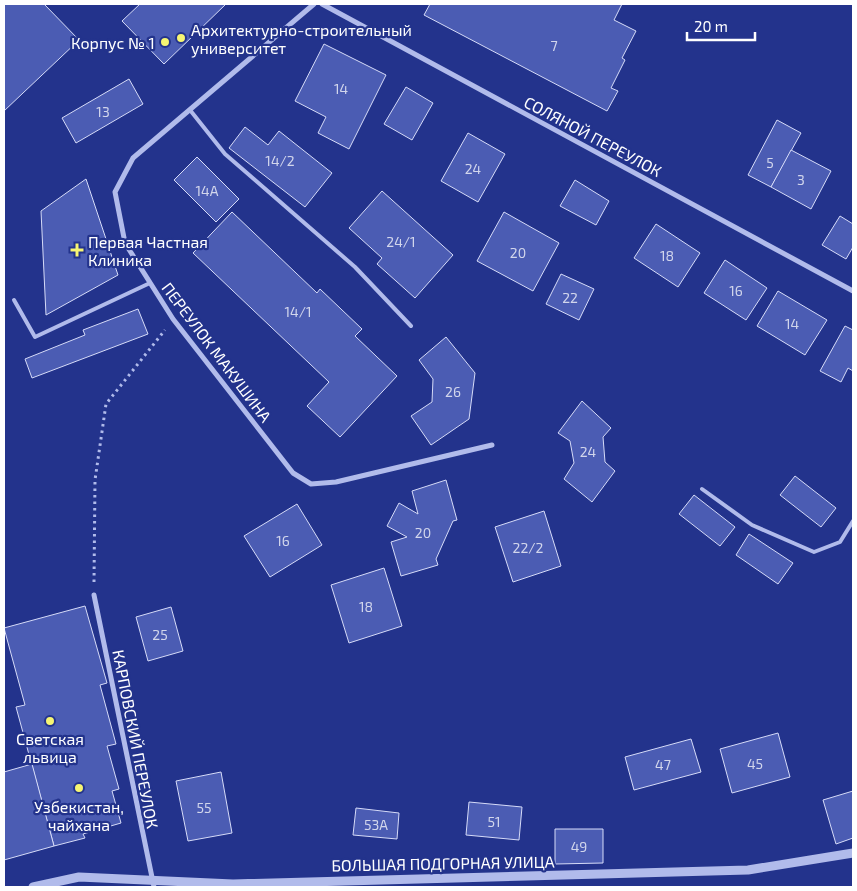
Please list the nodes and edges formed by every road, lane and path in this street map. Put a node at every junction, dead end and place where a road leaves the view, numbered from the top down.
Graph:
1 (314, 4) edge
2 (322, 4) edge
3 (190, 110) junction
4 (150, 283) junction
5 (853, 291) edge
6 (14, 300) dead end
7 (173, 319) junction
8 (411, 326) dead end
9 (492, 445) dead end
10 (702, 488) dead end
11 (853, 520) edge
12 (94, 595) joint
13 (853, 853) edge
14 (153, 884) edge
15 (33, 887) edge

1 - 3 street, ПЕРЕУЛОК МАКУШИНА
2 - 5 street, СОЛЯНОЙ ПЕРЕУЛОК
3 - 4 street, ПЕРЕУЛОК МАКУШИНА
3 - 8 lane
4 - 6 lane
4 - 7 street, ПЕРЕУЛОК МАКУШИНА
7 - 9 street, ПЕРЕУЛОК МАКУШИНА
7 - 12 path
10 - 11 lane
12 - 14 street, КАРПОВСКИЙ ПЕРЕУЛОК
13 - 14 street, БОЛЬШАЯ ПОДГОРНАЯ УЛИЦА
14 - 15 street, БОЛЬШАЯ ПОДГОРНАЯ УЛИЦА

